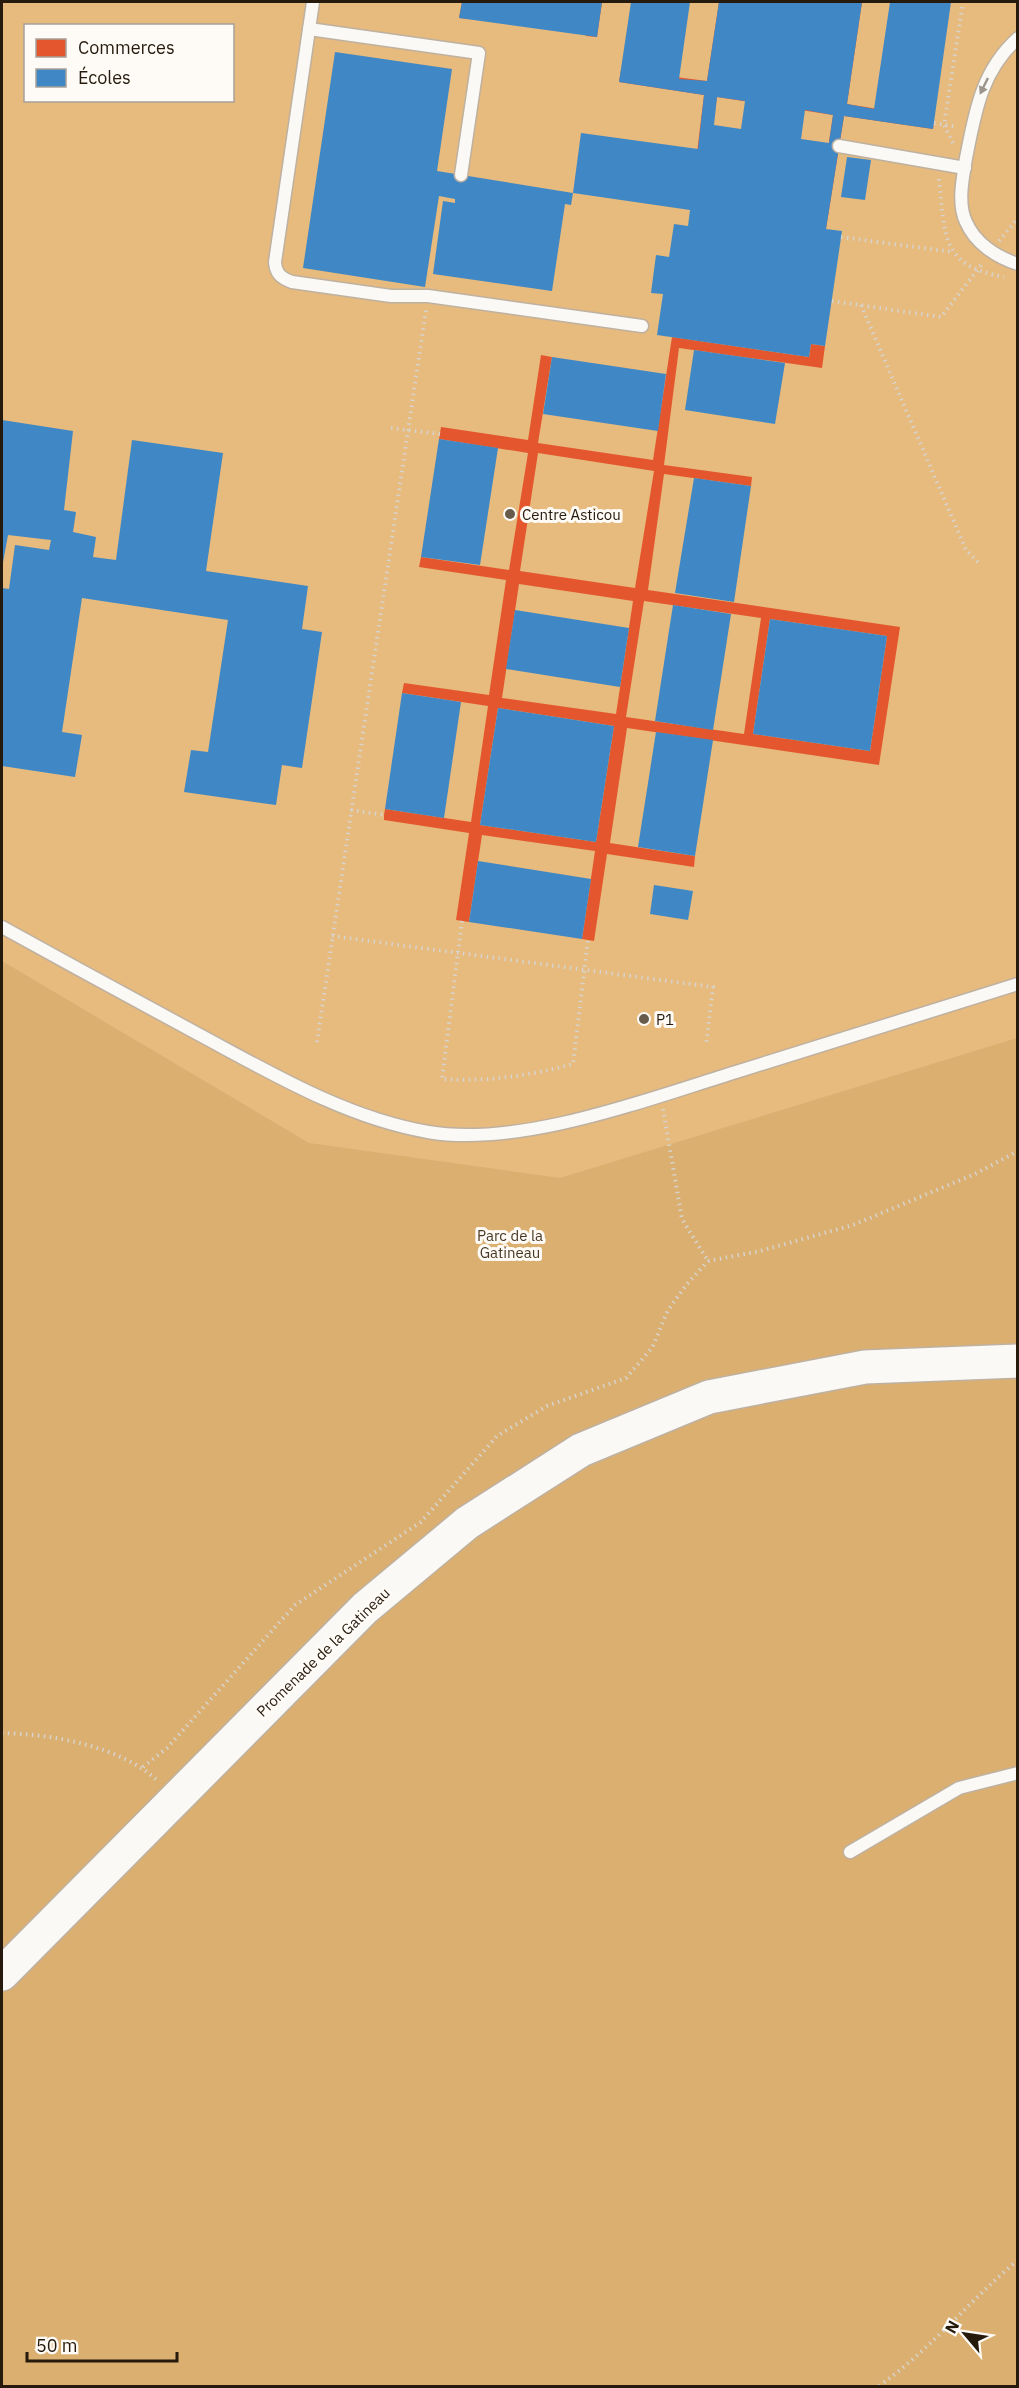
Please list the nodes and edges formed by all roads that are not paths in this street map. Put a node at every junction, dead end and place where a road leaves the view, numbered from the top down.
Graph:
1 (314, 2) edge
2 (309, 29) junction
3 (1017, 38) edge
4 (839, 146) dead end
5 (964, 168) junction
6 (461, 175) dead end
7 (1017, 264) edge
8 (642, 326) dead end
9 (2, 927) edge
10 (1017, 984) edge
11 (1017, 1361) edge
12 (1017, 1773) edge
13 (850, 1852) dead end
14 (2, 1974) edge

1 - 2 lane
2 - 6 lane
2 - 8 lane
3 -> 5 lane
4 - 5 lane
5 - 7 lane
9 - 10 lane
11 - 14 street, Promenade de la Gatineau
12 - 13 lane

